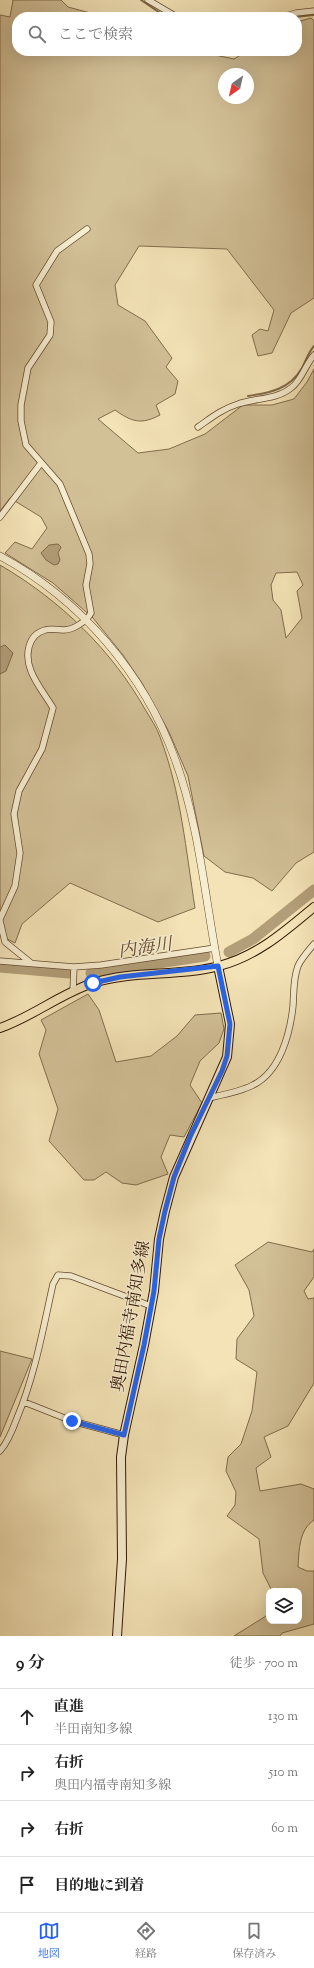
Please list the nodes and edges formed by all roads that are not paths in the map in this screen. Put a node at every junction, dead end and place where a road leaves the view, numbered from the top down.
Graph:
1 (148, 0) edge
2 (168, 12) edge
3 (314, 12) edge
4 (302, 13) edge
5 (88, 229) dead end
6 (314, 355) edge
7 (198, 428) dead end
8 (41, 463) junction
9 (0, 517) edge
10 (0, 556) edge
11 (86, 620) junction
12 (314, 907) edge
13 (0, 920) edge
14 (314, 944) edge
15 (214, 948) junction
16 (0, 961) edge
17 (31, 963) junction
18 (218, 966) junction
19 (74, 967) junction
20 (73, 991) junction
21 (0, 1028) edge
22 (208, 1098) junction
23 (151, 1306) junction
24 (24, 1402) junction
25 (124, 1435) junction
26 (0, 1451) edge
27 (117, 1636) edge

1 - 2 street
3 - 4 street
5 - 8 street
6 - 7 street
8 - 9 street
8 - 11 street
10 - 11 street
11 - 13 street
11 - 15 street
12 - 18 main road
13 - 17 street
14 - 22 street
15 - 18 street
15 - 19 street
16 - 17 street
17 - 19 street
18 - 20 main road
18 - 22 main road, 奥田内福寺南知多線
19 - 20 street
20 - 21 main road
22 - 23 main road, 奥田内福寺南知多線
23 - 24 street
23 - 25 main road, 奥田内福寺南知多線
24 - 25 street
24 - 26 street
25 - 27 main road, 奥田内福寺南知多線

